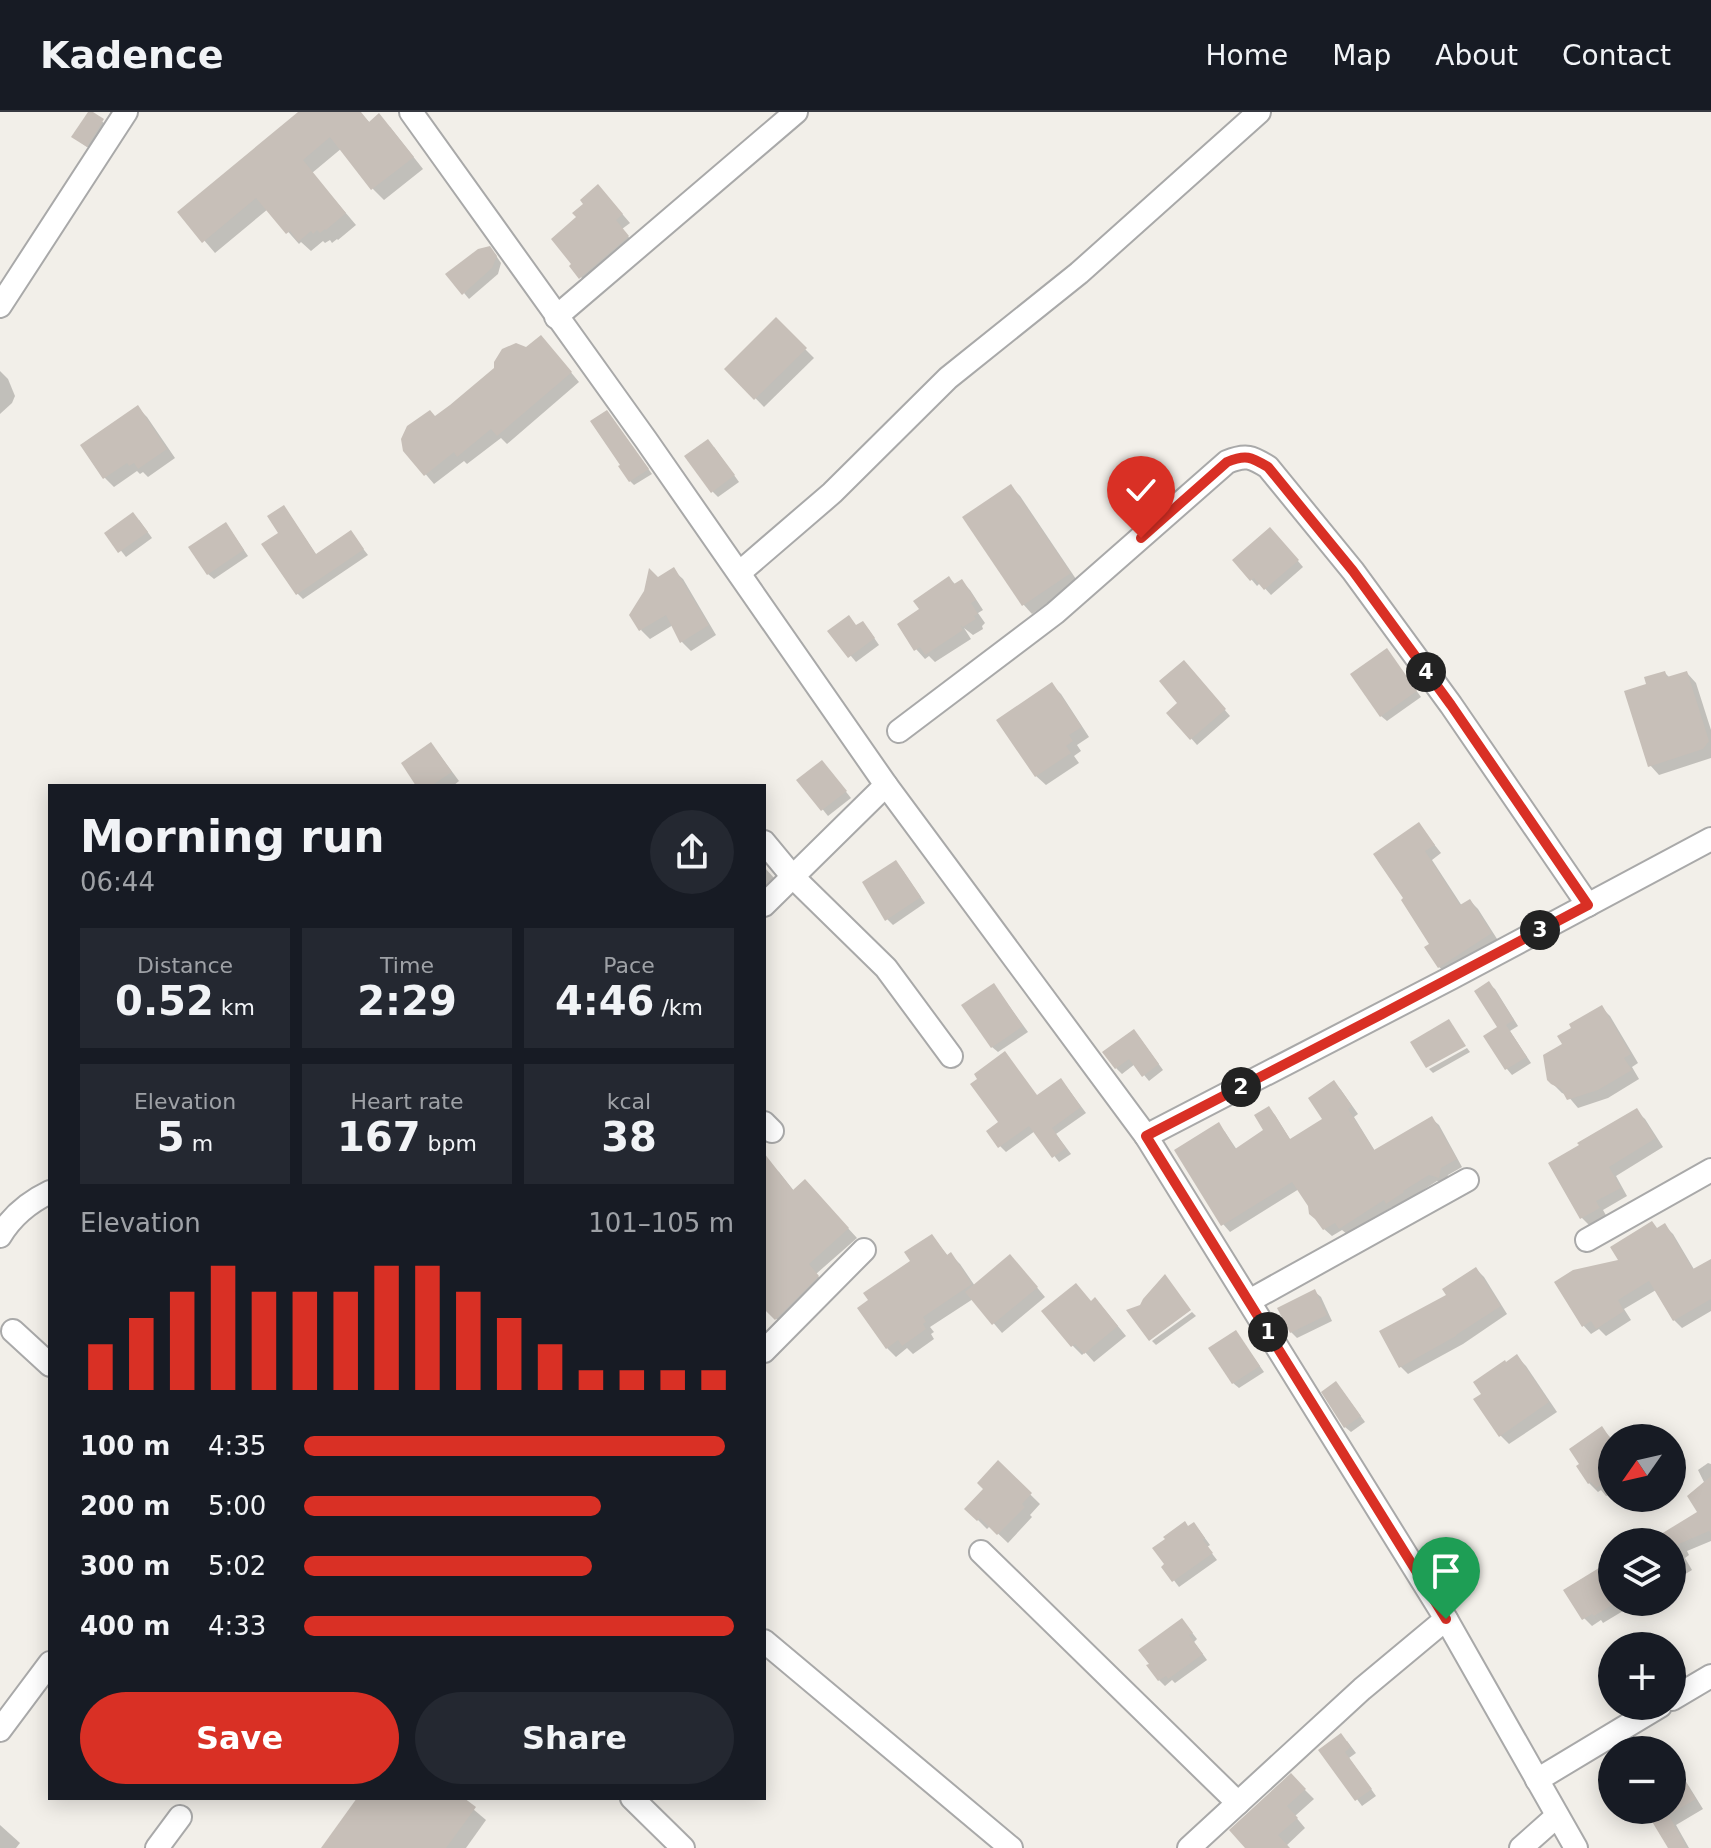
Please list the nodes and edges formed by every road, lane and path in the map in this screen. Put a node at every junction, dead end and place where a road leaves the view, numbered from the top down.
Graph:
1 (126, 112) edge
2 (411, 112) edge
3 (796, 112) edge
4 (1259, 112) edge
5 (0, 306) edge
6 (556, 317) junction
7 (739, 573) junction
8 (899, 731) dead end
9 (886, 785) junction
10 (1711, 839) edge
11 (766, 844) edge
12 (793, 877) junction
13 (766, 903) edge
14 (1588, 905) junction
15 (951, 1056) dead end
16 (1146, 1136) junction
17 (1711, 1170) edge
18 (1467, 1180) dead end
19 (48, 1193) edge
20 (0, 1236) edge
21 (1587, 1240) dead end
22 (864, 1250) dead end
23 (1249, 1301) junction
24 (13, 1331) dead end
25 (766, 1349) edge
26 (48, 1363) edge
27 (981, 1552) dead end
28 (1446, 1619) junction
29 (766, 1643) edge
30 (48, 1666) edge
31 (1711, 1676) edge
32 (1686, 1691) edge
33 (1637, 1720) edge
34 (0, 1730) edge
35 (1537, 1780) junction
36 (634, 1800) edge
37 (1238, 1803) junction
38 (1557, 1816) junction
39 (180, 1817) dead end
40 (157, 1848) edge
41 (683, 1848) edge
42 (1011, 1848) edge
43 (1189, 1848) edge
44 (1521, 1848) edge
45 (1576, 1848) edge

1 - 5 street
2 - 6 street
3 - 6 street
4 - 7 street
6 - 7 street
7 - 9 street
8 - 14 street
9 - 12 street
9 - 16 street
10 - 14 street
11 - 12 street
12 - 13 street
12 - 15 street
14 - 16 street
16 - 23 street
17 - 21 street
18 - 23 street
19 - 20 street
22 - 25 street
23 - 28 street
24 - 26 street
27 - 37 street
28 - 35 street
28 - 37 street
29 - 42 street
30 - 34 street
31 - 32 street
33 - 35 street
35 - 38 street
36 - 41 street
37 - 43 street
38 - 44 street
38 - 45 street
39 - 40 street

